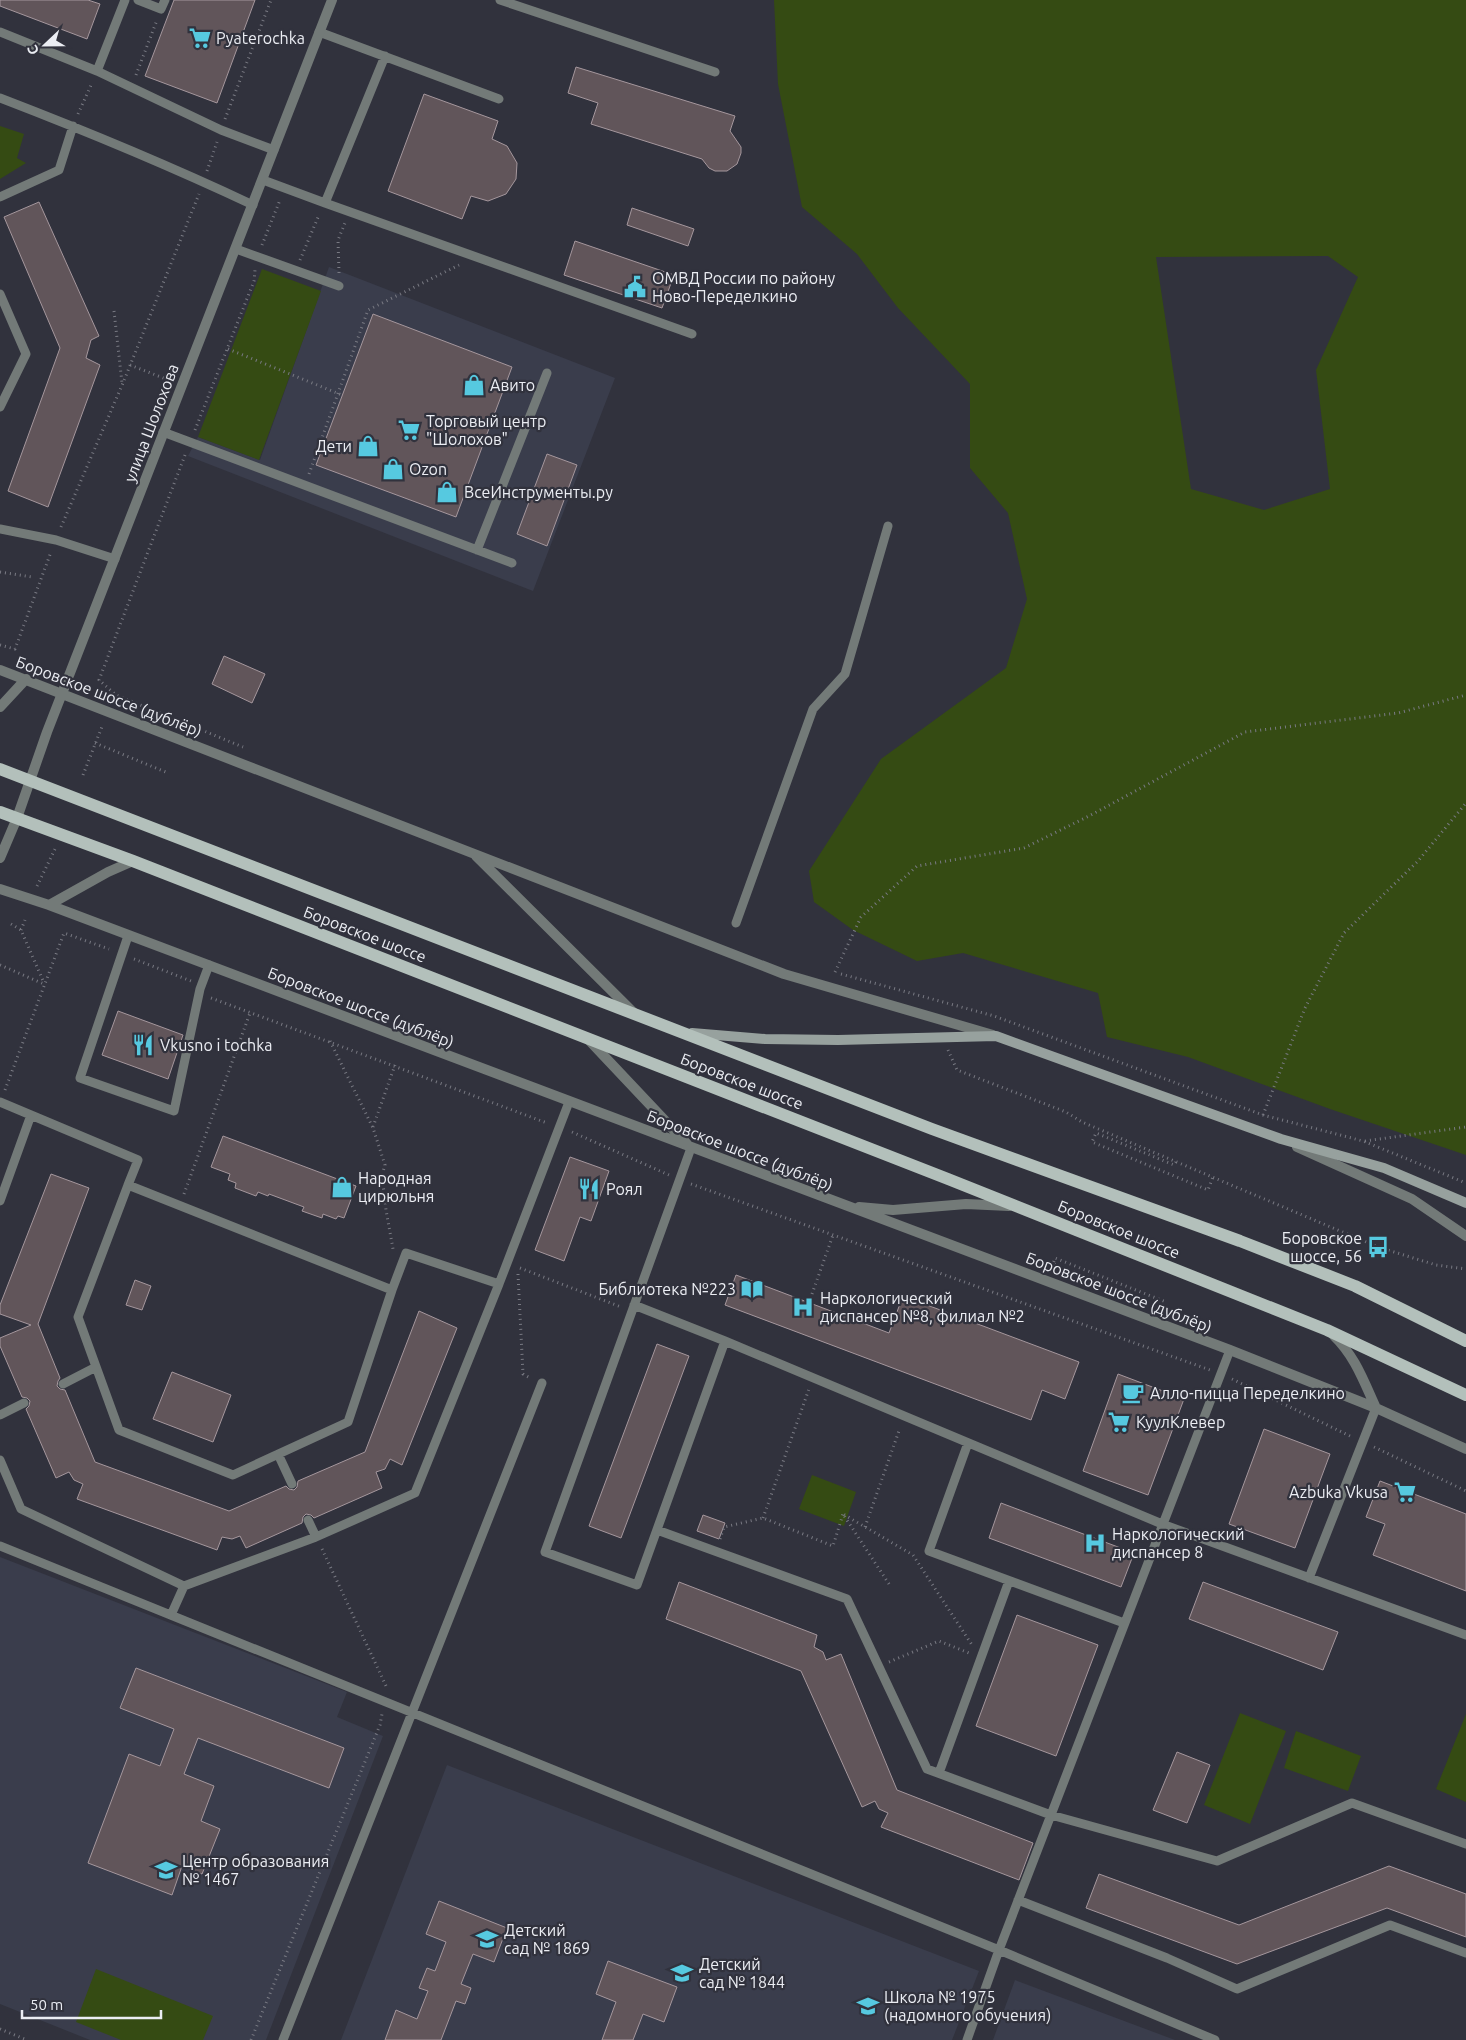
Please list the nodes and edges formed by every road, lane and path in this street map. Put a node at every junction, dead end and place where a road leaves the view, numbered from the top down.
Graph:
1 (125, 0) edge
2 (138, 0) edge
3 (165, 0) edge
4 (271, 0) edge
5 (332, 0) edge
6 (500, 0) edge
7 (161, 9) junction
8 (0, 32) edge
9 (319, 32) junction
10 (385, 56) junction
11 (97, 71) junction
12 (715, 72) dead end
13 (135, 78) dead end
14 (0, 98) edge
15 (499, 99) dead end
16 (72, 126) junction
17 (221, 130) junction
18 (274, 150) junction
19 (263, 180) junction
20 (204, 181) junction
21 (0, 197) edge
22 (325, 203) junction
23 (253, 205) junction
24 (350, 212) junction
25 (236, 249) junction
26 (476, 257) junction
27 (296, 271) junction
28 (339, 286) joint
29 (0, 294) edge
30 (114, 311) dead end
31 (692, 334) dead end
32 (228, 349) dead end
33 (130, 365) junction
34 (547, 373) dead end
35 (166, 379) dead end
36 (122, 383) junction
37 (340, 394) junction
38 (0, 408) edge
39 (163, 432) junction
40 (305, 485) junction
41 (888, 526) dead end
42 (0, 529) edge
43 (56, 540) junction
44 (477, 550) junction
45 (115, 559) junction
46 (512, 563) dead end
47 (0, 572) edge
48 (32, 577) dead end
49 (0, 645) edge
50 (0, 670) edge
51 (26, 678) junction
52 (99, 680) dead end
53 (62, 694) junction
54 (1466, 694) edge
55 (0, 707) edge
56 (104, 722) dead end
57 (95, 743) junction
58 (244, 748) dead end
59 (0, 769) edge
60 (168, 773) dead end
61 (83, 775) dead end
62 (30, 781) junction
63 (1466, 803) edge
64 (0, 812) edge
65 (17, 818) junction
66 (54, 848) dead end
67 (472, 852) junction
68 (0, 858) edge
69 (133, 861) junction
70 (37, 886) dead end
71 (0, 889) edge
72 (49, 905) junction
73 (25, 920) dead end
74 (736, 923) dead end
75 (11, 924) dead end
76 (21, 930) junction
77 (128, 936) junction
78 (120, 954) junction
79 (0, 965) edge
80 (209, 965) junction
81 (825, 970) dead end
82 (835, 972) junction
83 (44, 984) junction
84 (200, 989) junction
85 (250, 1013) junction
86 (637, 1016) junction
87 (680, 1032) junction
88 (996, 1036) junction
89 (586, 1038) junction
90 (943, 1038) junction
91 (329, 1041) junction
92 (395, 1065) junction
93 (0, 1102) edge
94 (570, 1102) junction
95 (31, 1115) junction
96 (1263, 1115) junction
97 (560, 1127) junction
98 (1466, 1127) edge
99 (373, 1128) junction
100 (1281, 1139) junction
101 (1363, 1141) junction
102 (691, 1148) junction
103 (1176, 1162) junction
104 (382, 1175) junction
105 (1213, 1177) junction
106 (371, 1180) dead end
107 (679, 1180) junction
108 (1466, 1183) edge
109 (128, 1185) junction
110 (0, 1201) edge
111 (1466, 1203) edge
112 (180, 1206) junction
113 (846, 1206) junction
114 (1018, 1206) junction
115 (833, 1235) junction
116 (1466, 1236) edge
117 (508, 1263) junction
118 (402, 1264) junction
119 (518, 1267) junction
120 (1466, 1269) edge
121 (499, 1284) junction
122 (392, 1290) junction
123 (1121, 1290) dead end
124 (812, 1294) dead end
125 (1166, 1302) dead end
126 (633, 1308) junction
127 (1327, 1330) junction
128 (725, 1341) junction
129 (1466, 1341) edge
130 (1230, 1350) junction
131 (96, 1367) junction
132 (1222, 1374) junction
133 (813, 1378) junction
134 (542, 1383) joint
135 (63, 1384) dead end
136 (1466, 1395) edge
137 (24, 1403) dead end
138 (1376, 1408) junction
139 (0, 1416) edge
140 (904, 1416) junction
141 (1362, 1442) junction
142 (968, 1443) junction
143 (1466, 1450) edge
144 (278, 1454) junction
145 (0, 1460) edge
146 (292, 1484) dead end
147 (1466, 1491) edge
148 (843, 1514) junction
149 (763, 1518) junction
150 (308, 1520) dead end
151 (1162, 1524) junction
152 (865, 1527) junction
153 (657, 1530) junction
154 (316, 1537) junction
155 (0, 1546) edge
156 (716, 1551) junction
157 (1309, 1578) junction
158 (1009, 1581) junction
159 (890, 1584) dead end
160 (184, 1586) junction
161 (170, 1615) junction
162 (1124, 1624) junction
163 (1466, 1635) edge
164 (981, 1658) junction
165 (879, 1667) junction
166 (384, 1702) junction
167 (412, 1712) junction
168 (938, 1773) junction
169 (1051, 1815) junction
170 (1466, 1844) edge
171 (1018, 1900) junction
172 (999, 1950) junction
173 (1466, 1953) edge
174 (0, 2029) edge
175 (27, 2040) edge
176 (251, 2040) edge
177 (284, 2040) edge
178 (968, 2040) edge
179 (1215, 2040) edge

1 - 11 lane
2 - 7 lane
3 - 7 lane
4 - 17 path
5 - 9 street, улица Шолохова
6 - 12 lane
7 - 13 path
8 - 11 lane
9 - 10 lane
9 - 18 street, улица Шолохова
10 - 15 lane
10 - 22 lane
11 - 16 path
11 - 17 lane
14 - 16 lane
16 - 20 lane
16 - 21 lane
17 - 18 lane
17 - 20 path
18 - 19 street, улица Шолохова
19 - 22 lane
19 - 23 street, улица Шолохова
20 - 23 lane
20 - 33 path
22 - 24 lane
22 - 27 path
23 - 25 street, улица Шолохова
24 - 26 lane
24 - 28 path
25 - 27 lane
25 - 39 street, улица Шолохова
26 - 31 lane
26 - 37 path
27 - 28 lane
29 - 38 lane
30 - 36 path
32 - 37 path
33 - 35 path
33 - 36 path
34 - 44 lane
36 - 43 path
37 - 40 path
39 - 40 lane
39 - 45 street, улица Шолохова
40 - 44 lane
41 - 74 lane
42 - 43 lane
43 - 45 lane
43 - 49 path
44 - 46 lane
45 - 53 street, улица Шолохова
47 - 48 path
50 - 51 street, Боровское шоссе (дублёр)
51 - 53 street, Боровское шоссе (дублёр)
51 - 55 street
52 - 58 path
53 - 62 street, улица Шолохова
53 - 67 street, Боровское шоссе (дублёр)
54 - 82 path
56 - 57 path
57 - 60 path
57 - 61 path
59 - 62 main road, Боровское шоссе
62 - 65 street, улица Шолохова
62 - 86 main road, Боровское шоссе
63 - 96 path
64 - 65 main road, Боровское шоссе
65 - 68 street, улица Шолохова
65 - 69 main road, Боровское шоссе
66 - 70 path
67 - 86 street
67 - 88 street, Боровское шоссе (дублёр)
69 - 72 street
69 - 89 main road, Боровское шоссе
71 - 72 street, Боровское шоссе (дублёр)
72 - 77 street, Боровское шоссе (дублёр)
73 - 76 path
75 - 76 path
76 - 83 path
77 - 78 lane
77 - 80 street, Боровское шоссе (дублёр)
78 - 83 path
78 - 84 path
78 - 84 lane
79 - 83 path
80 - 84 lane
80 - 94 street, Боровское шоссе (дублёр)
81 - 82 path
82 - 96 path
83 - 93 path
84 - 85 path
85 - 91 path
85 - 112 path
86 - 87 main road, Боровское шоссе
87 - 90 main road
87 - 129 main road, Боровское шоссе
88 - 90 main road
88 - 100 main road
89 - 102 street
89 - 114 main road, Боровское шоссе
90 - 103 path
91 - 92 path
91 - 99 path
92 - 97 path
92 - 99 path
93 - 95 lane
94 - 97 lane
94 - 102 street, Боровское шоссе (дублёр)
95 - 109 lane
95 - 110 lane
96 - 101 path
97 - 107 path
97 - 117 lane
98 - 101 path
99 - 104 path
100 - 111 main road
100 - 116 street
101 - 108 path
102 - 107 lane
102 - 113 street, Боровское шоссе (дублёр)
103 - 105 path
103 - 105 path
104 - 106 path
104 - 118 path
105 - 120 path
107 - 115 path
107 - 126 lane
109 - 112 lane
109 - 131 lane
112 - 122 lane
113 - 114 street
113 - 130 street, Боровское шоссе (дублёр)
114 - 127 main road, Боровское шоссе
115 - 124 path
115 - 132 path
117 - 119 path
117 - 121 lane
118 - 121 lane
118 - 122 lane
119 - 126 path
119 - 134 path
121 - 154 lane
122 - 144 lane
123 - 125 path
126 - 128 lane
126 - 153 lane
127 - 136 main road, Боровское шоссе
127 - 138 street
128 - 133 lane
128 - 153 lane
130 - 132 lane
130 - 138 street, Боровское шоссе (дублёр)
131 - 135 lane
131 - 144 lane
132 - 141 path
132 - 151 lane
133 - 140 lane
133 - 149 path
134 - 167 lane
137 - 139 lane
138 - 141 lane
138 - 143 street, Боровское шоссе (дублёр)
140 - 142 lane
140 - 152 path
141 - 147 path
141 - 157 lane
142 - 151 lane
142 - 158 lane
144 - 146 lane
145 - 160 lane
148 - 149 path
148 - 152 path
148 - 159 path
149 - 156 path
150 - 154 lane
151 - 157 lane
151 - 162 lane
152 - 164 path
153 - 156 lane
154 - 160 lane
154 - 166 path
155 - 161 lane
156 - 165 lane
157 - 163 lane
158 - 162 lane
158 - 164 lane
160 - 161 lane
161 - 166 lane
162 - 169 lane
164 - 165 path
164 - 168 lane
165 - 168 lane
166 - 167 lane
166 - 176 path
167 - 172 lane
167 - 177 lane
168 - 169 lane
169 - 170 lane
169 - 171 lane
171 - 172 lane
171 - 173 lane
172 - 178 lane
172 - 179 lane
174 - 175 path

